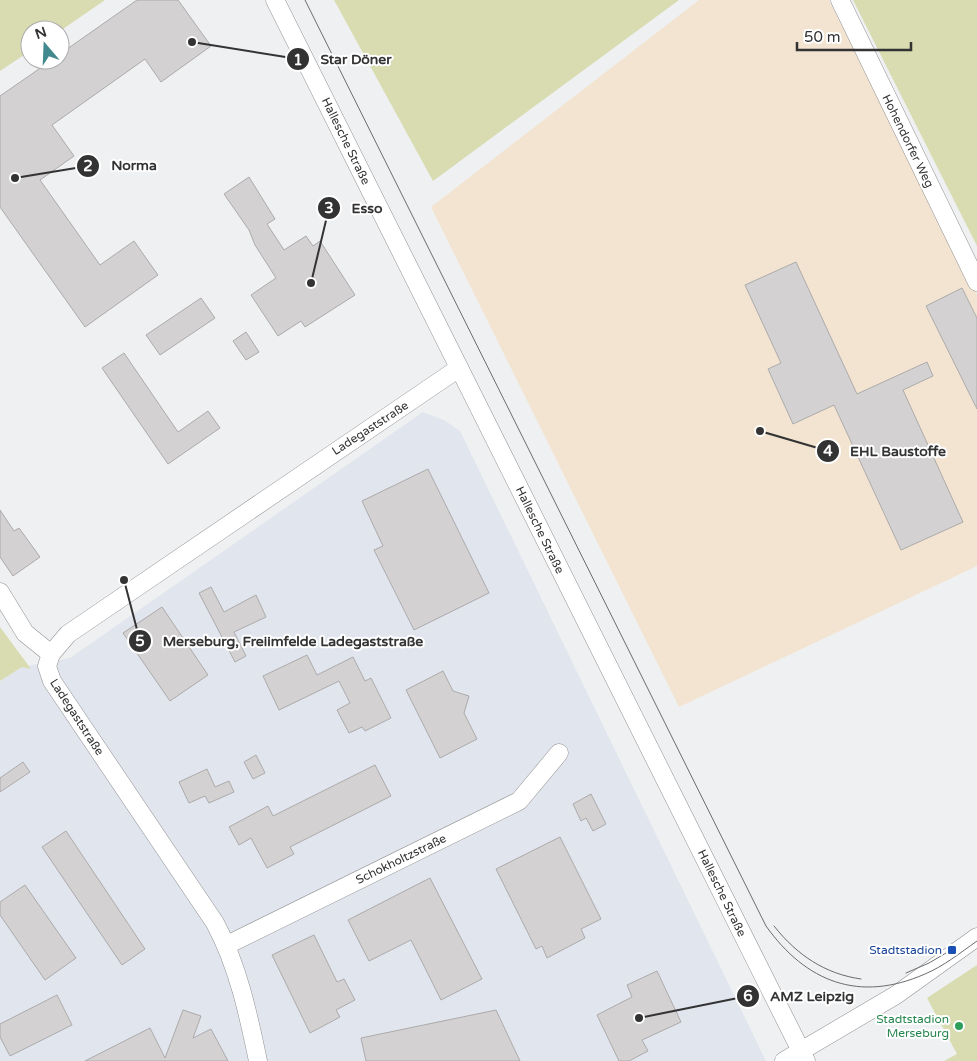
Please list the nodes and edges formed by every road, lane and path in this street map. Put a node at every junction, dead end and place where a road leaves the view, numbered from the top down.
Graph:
1 (275, 0) edge
2 (840, 0) edge
3 (977, 282) edge
4 (459, 368) junction
5 (0, 592) edge
6 (51, 654) junction
7 (559, 753) dead end
8 (977, 938) edge
9 (227, 945) junction
10 (803, 1056) edge
11 (258, 1061) edge
12 (784, 1061) edge

1 - 4 street, Hallesche Straße
2 - 3 street, Hohendorfer Weg
4 - 6 street, Ladegaststraße
4 - 10 street, Hallesche Straße
5 - 6 street
6 - 9 street, Ladegaststraße
7 - 9 street, Schokholtzstraße
8 - 10 street
9 - 11 street, Ladegaststraße
10 - 12 street

